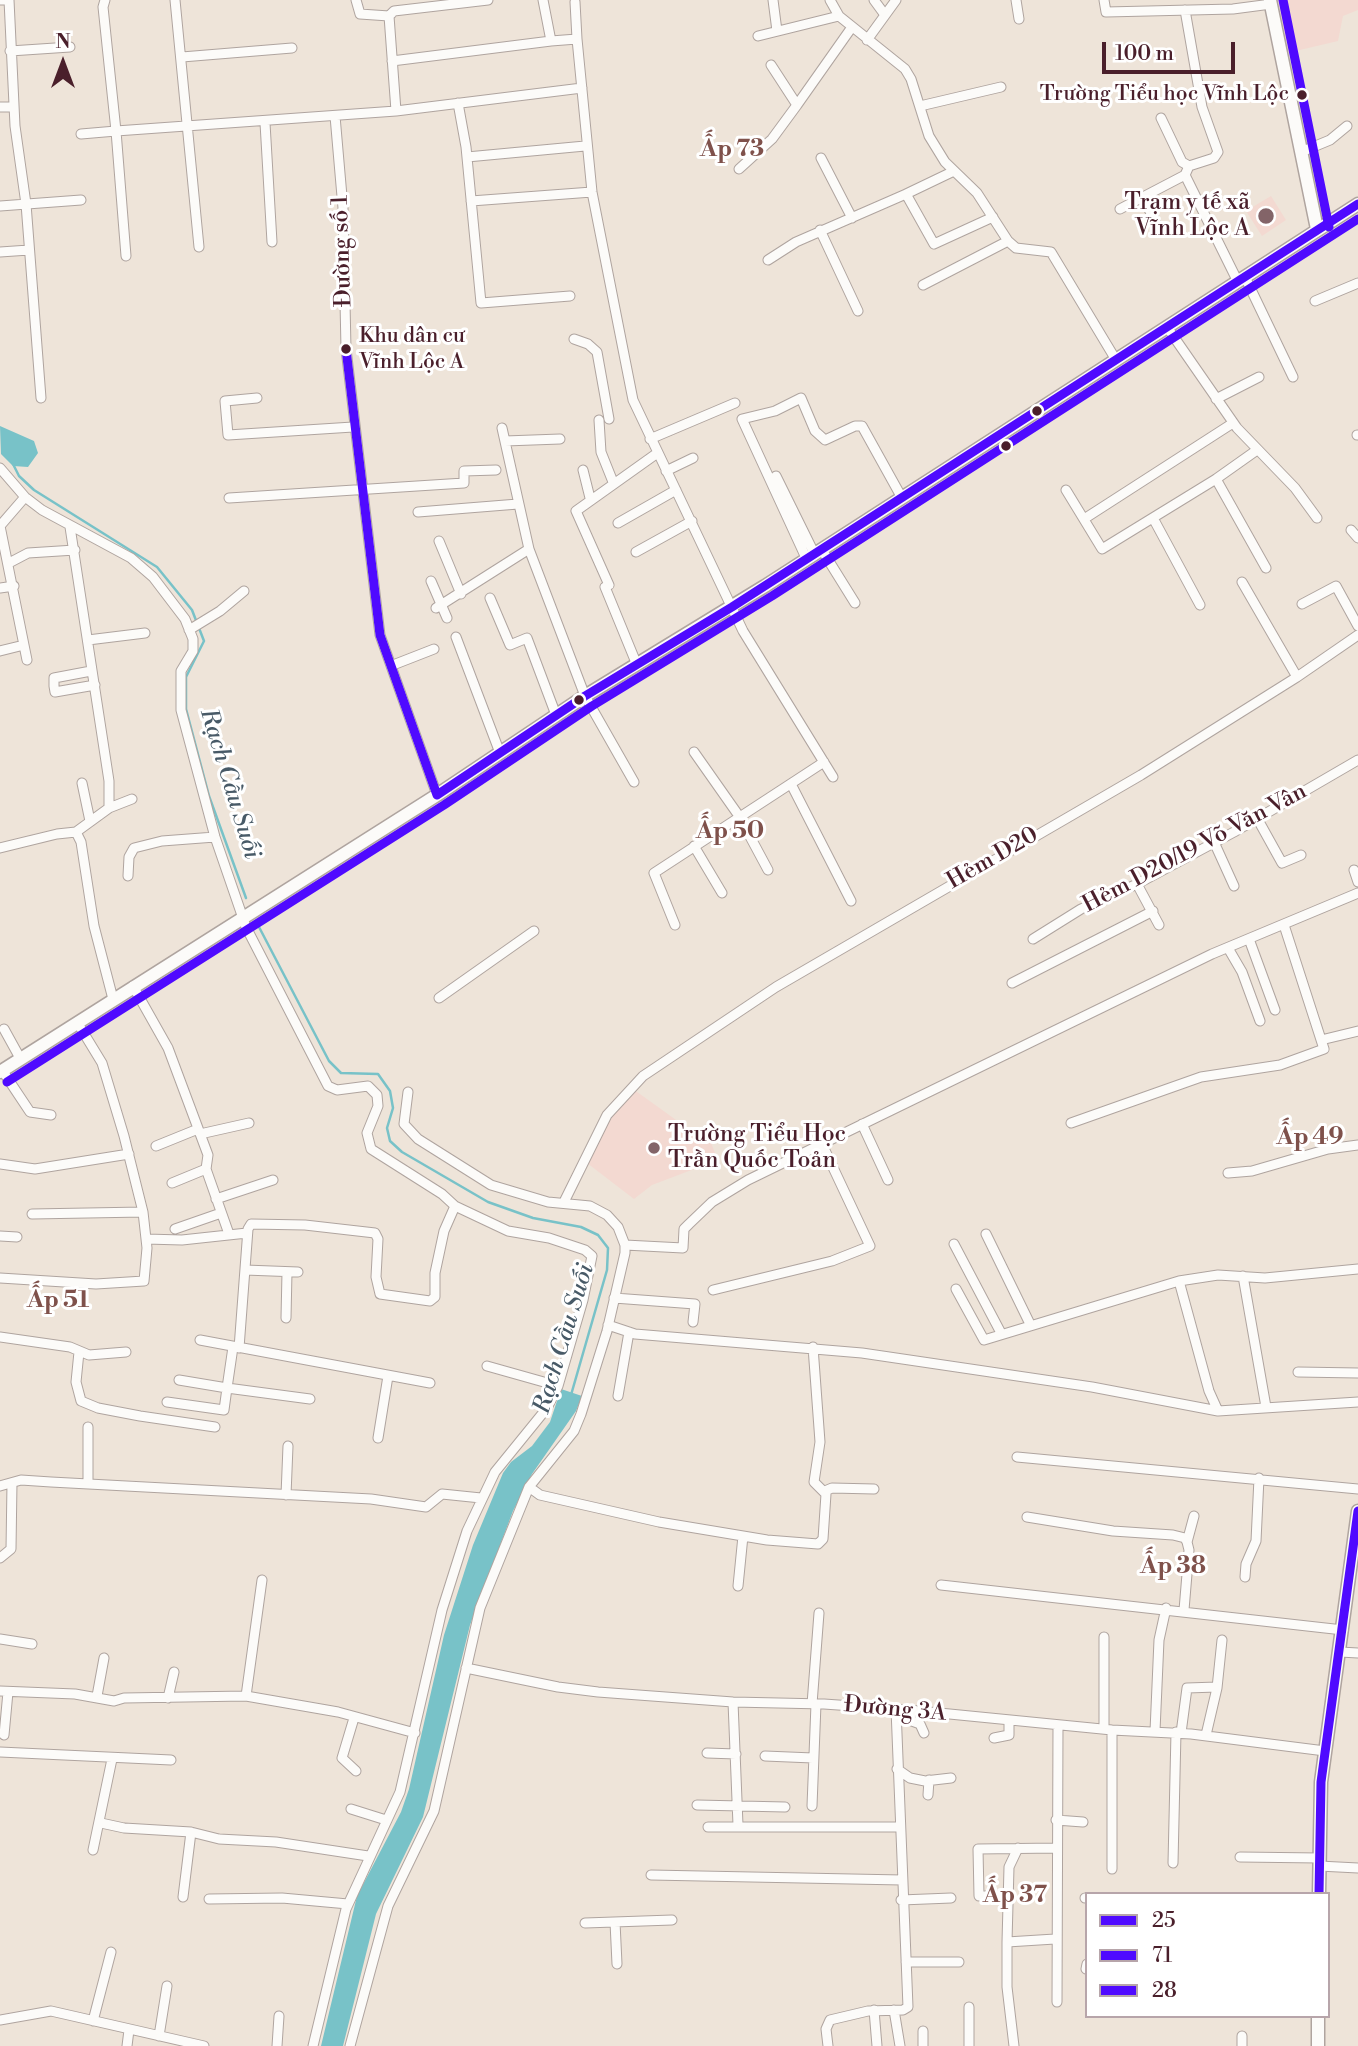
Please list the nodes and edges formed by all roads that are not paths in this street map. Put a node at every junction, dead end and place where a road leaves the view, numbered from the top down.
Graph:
1 (0, 0) edge
2 (9, 0) edge
3 (105, 0) edge
4 (175, 0) edge
5 (356, 0) edge
6 (488, 0) edge
7 (543, 0) edge
8 (773, 0) edge
9 (830, 0) edge
10 (874, 0) edge
11 (896, 0) edge
12 (1016, 0) edge
13 (1104, 0) edge
14 (575, 2) dead end
15 (1271, 2) edge
16 (400, 5) edge
17 (1158, 5) edge
18 (1192, 7) edge
19 (885, 15) junction
20 (388, 16) junction
21 (839, 16) junction
22 (1019, 19) dead end
23 (852, 27) junction
24 (777, 31) junction
25 (758, 36) dead end
26 (577, 39) junction
27 (867, 40) junction
28 (551, 41) junction
29 (70, 47) dead end
30 (292, 48) dead end
31 (10, 51) junction
32 (182, 57) junction
33 (392, 61) junction
34 (771, 65) dead end
35 (1001, 87) dead end
36 (582, 88) junction
37 (458, 103) junction
38 (797, 105) junction
39 (920, 106) junction
40 (0, 107) edge
41 (13, 107) junction
42 (396, 111) junction
43 (335, 116) junction
44 (1161, 118) dead end
45 (265, 123) junction
46 (1347, 126) dead end
47 (188, 127) junction
48 (116, 131) junction
49 (81, 134) dead end
50 (585, 146) junction
51 (1301, 152) junction
52 (467, 158) junction
53 (821, 158) dead end
54 (739, 169) dead end
55 (954, 171) junction
56 (1187, 171) junction
57 (592, 192) junction
58 (906, 194) junction
59 (1143, 198) junction
60 (82, 201) dead end
61 (471, 201) junction
62 (26, 204) junction
63 (1358, 204) edge
64 (0, 206) edge
65 (1120, 209) dead end
66 (993, 217) junction
67 (852, 218) junction
68 (1156, 223) dead end
69 (1317, 229) junction
70 (820, 230) junction
71 (272, 242) dead end
72 (1008, 242) junction
73 (199, 247) dead end
74 (29, 250) junction
75 (0, 252) edge
76 (126, 256) dead end
77 (768, 260) dead end
78 (1241, 279) junction
79 (1358, 283) edge
80 (923, 285) dead end
81 (570, 296) dead end
82 (1315, 301) dead end
83 (858, 312) dead end
84 (1167, 327) junction
85 (574, 339) dead end
86 (1116, 360) junction
87 (1258, 377) dead end
88 (1293, 377) dead end
89 (41, 398) dead end
90 (257, 398) dead end
91 (1216, 399) junction
92 (735, 403) dead end
93 (1233, 423) junction
94 (353, 428) junction
95 (502, 428) dead end
96 (560, 439) dead end
97 (650, 439) junction
98 (505, 441) junction
99 (1257, 450) junction
100 (656, 454) junction
101 (693, 458) dead end
102 (0, 468) edge
103 (496, 470) dead end
104 (583, 470) dead end
105 (666, 471) junction
106 (776, 476) dead end
107 (1216, 480) junction
108 (612, 482) junction
109 (361, 489) junction
110 (676, 490) junction
111 (1066, 490) dead end
112 (25, 497) junction
113 (229, 498) dead end
114 (590, 498) junction
115 (902, 498) junction
116 (518, 504) junction
117 (418, 512) dead end
118 (1153, 518) junction
119 (1317, 518) dead end
120 (1084, 519) junction
121 (692, 521) junction
122 (618, 523) dead end
123 (0, 526) edge
124 (71, 527) junction
125 (439, 541) dead end
126 (529, 549) junction
127 (75, 550) junction
128 (636, 552) dead end
129 (814, 555) junction
130 (9, 564) junction
131 (1266, 568) dead end
132 (431, 581) dead end
133 (1242, 582) dead end
134 (14, 586) junction
135 (0, 588) edge
136 (244, 592) dead end
137 (461, 594) junction
138 (490, 598) dead end
139 (855, 603) dead end
140 (1302, 604) dead end
141 (1200, 605) dead end
142 (439, 607) junction
143 (732, 607) junction
144 (447, 618) dead end
145 (195, 625) junction
146 (1358, 626) edge
147 (145, 633) dead end
148 (1358, 635) edge
149 (456, 638) dead end
150 (88, 640) junction
151 (24, 645) junction
152 (434, 649) dead end
153 (0, 651) edge
154 (27, 660) dead end
155 (393, 665) junction
156 (637, 665) junction
157 (91, 671) junction
158 (1297, 677) junction
159 (95, 685) junction
160 (585, 696) junction
161 (556, 715) junction
162 (694, 752) dead end
163 (500, 753) junction
164 (1358, 760) edge
165 (824, 762) junction
166 (834, 777) dead end
167 (634, 782) dead end
168 (82, 783) dead end
169 (791, 784) junction
170 (438, 795) junction
171 (132, 799) dead end
172 (109, 808) junction
173 (739, 816) junction
174 (1258, 818) junction
175 (90, 821) junction
176 (76, 832) junction
177 (215, 837) junction
178 (1214, 842) junction
179 (694, 846) junction
180 (0, 848) edge
181 (1301, 855) dead end
182 (768, 870) dead end
183 (1354, 870) dead end
184 (128, 876) dead end
185 (1358, 882) edge
186 (1137, 884) junction
187 (1234, 886) dead end
188 (722, 893) dead end
189 (1358, 893) edge
190 (850, 901) dead end
191 (1153, 911) junction
192 (244, 917) junction
193 (675, 925) dead end
194 (1159, 925) dead end
195 (1284, 925) junction
196 (534, 931) dead end
197 (1033, 939) dead end
198 (1249, 939) junction
199 (1227, 948) junction
200 (1012, 984) dead end
201 (133, 986) junction
202 (439, 998) dead end
203 (113, 999) junction
204 (1275, 1010) dead end
205 (1260, 1021) dead end
206 (77, 1022) junction
207 (4, 1029) dead end
208 (1358, 1031) edge
209 (1321, 1040) junction
210 (20, 1058) junction
211 (1, 1071) edge
212 (408, 1092) dead end
213 (51, 1115) dead end
214 (249, 1123) dead end
215 (1071, 1123) dead end
216 (862, 1124) junction
217 (199, 1131) junction
218 (822, 1144) junction
219 (1358, 1145) edge
220 (156, 1146) dead end
221 (129, 1154) junction
222 (0, 1164) edge
223 (206, 1169) junction
224 (1228, 1173) dead end
225 (273, 1180) dead end
226 (888, 1180) dead end
227 (172, 1183) dead end
228 (216, 1199) junction
229 (564, 1202) junction
230 (455, 1206) junction
231 (143, 1212) junction
232 (221, 1213) junction
233 (32, 1214) dead end
234 (175, 1229) dead end
235 (247, 1233) junction
236 (229, 1234) junction
237 (986, 1234) dead end
238 (0, 1236) edge
239 (18, 1237) dead end
240 (146, 1240) junction
241 (954, 1244) dead end
242 (625, 1245) junction
243 (1358, 1269) edge
244 (245, 1270) junction
245 (287, 1272) junction
246 (298, 1272) dead end
247 (1243, 1276) junction
248 (0, 1278) edge
249 (1179, 1281) junction
250 (956, 1289) dead end
251 (713, 1290) dead end
252 (614, 1298) junction
253 (286, 1318) dead end
254 (693, 1322) dead end
255 (1030, 1324) junction
256 (608, 1325) junction
257 (629, 1332) junction
258 (1000, 1333) junction
259 (0, 1337) edge
260 (200, 1340) dead end
261 (813, 1347) junction
262 (236, 1348) junction
263 (79, 1352) junction
264 (126, 1352) dead end
265 (487, 1366) dead end
266 (1298, 1372) dead end
267 (1358, 1373) edge
268 (388, 1376) junction
269 (180, 1380) dead end
270 (430, 1383) dead end
271 (558, 1386) junction
272 (227, 1388) junction
273 (618, 1396) dead end
274 (310, 1399) dead end
275 (167, 1402) dead end
276 (1358, 1402) edge
277 (1266, 1407) junction
278 (1218, 1411) junction
279 (88, 1427) dead end
280 (215, 1427) dead end
281 (378, 1438) dead end
282 (288, 1447) dead end
283 (1017, 1457) dead end
284 (1258, 1478) junction
285 (12, 1483) junction
286 (88, 1484) junction
287 (0, 1486) edge
288 (529, 1487) junction
289 (874, 1489) dead end
290 (1358, 1489) edge
291 (825, 1492) junction
292 (286, 1495) junction
293 (481, 1498) junction
294 (1358, 1511) edge
295 (1194, 1516) dead end
296 (1027, 1517) dead end
297 (743, 1536) junction
298 (1187, 1542) junction
299 (0, 1558) edge
300 (1245, 1577) dead end
301 (262, 1580) dead end
302 (942, 1585) dead end
303 (738, 1587) dead end
304 (1166, 1608) junction
305 (1184, 1610) junction
306 (819, 1613) dead end
307 (1343, 1630) junction
308 (1104, 1637) dead end
309 (0, 1639) edge
310 (1222, 1640) dead end
311 (32, 1644) dead end
312 (1340, 1652) junction
313 (1358, 1653) edge
314 (104, 1658) dead end
315 (466, 1668) junction
316 (174, 1672) dead end
317 (1217, 1687) junction
318 (4, 1692) edge
319 (97, 1696) junction
320 (246, 1696) junction
321 (168, 1698) junction
322 (733, 1702) junction
323 (814, 1704) junction
324 (896, 1709) junction
325 (909, 1710) junction
326 (354, 1718) junction
327 (1009, 1720) junction
328 (1058, 1725) junction
329 (1108, 1729) junction
330 (1155, 1731) junction
331 (415, 1733) junction
332 (924, 1733) dead end
333 (1179, 1733) junction
334 (5, 1735) dead end
335 (1206, 1735) junction
336 (994, 1738) dead end
337 (1325, 1751) junction
338 (0, 1752) edge
339 (707, 1753) dead end
340 (736, 1754) junction
341 (765, 1756) dead end
342 (813, 1758) junction
343 (112, 1759) junction
344 (171, 1760) dead end
345 (897, 1769) junction
346 (356, 1771) dead end
347 (951, 1779) dead end
348 (929, 1780) junction
349 (928, 1795) dead end
350 (697, 1805) dead end
351 (737, 1805) junction
352 (813, 1806) dead end
353 (785, 1807) dead end
354 (351, 1809) dead end
355 (386, 1820) junction
356 (1056, 1820) junction
357 (1083, 1822) dead end
358 (101, 1823) junction
359 (738, 1825) junction
360 (900, 1826) junction
361 (708, 1827) dead end
362 (191, 1832) junction
363 (1018, 1848) junction
364 (1056, 1848) junction
365 (93, 1850) dead end
366 (368, 1856) junction
367 (1240, 1857) dead end
368 (1319, 1862) junction
369 (1173, 1863) dead end
370 (1358, 1868) edge
371 (1112, 1869) dead end
372 (651, 1875) dead end
373 (902, 1880) junction
374 (1319, 1892) edge
375 (1009, 1896) junction
376 (183, 1897) dead end
377 (951, 1898) dead end
378 (209, 1899) dead end
379 (901, 1900) junction
380 (348, 1904) junction
381 (672, 1920) dead end
382 (615, 1922) junction
383 (585, 1923) dead end
384 (1055, 1939) junction
385 (1007, 1942) junction
386 (111, 1952) dead end
387 (906, 1962) junction
388 (959, 1962) dead end
389 (617, 1964) dead end
390 (167, 1986) dead end
391 (1057, 2002) dead end
392 (969, 2007) dead end
393 (874, 2010) junction
394 (894, 2010) junction
395 (279, 2016) dead end
396 (1318, 2018) edge
397 (0, 2020) edge
398 (93, 2021) junction
399 (129, 2030) junction
400 (923, 2031) dead end
401 (159, 2036) junction
402 (127, 2046) edge
403 (204, 2046) edge
404 (277, 2046) edge
405 (313, 2046) edge
406 (350, 2046) edge
407 (828, 2046) edge
408 (877, 2046) edge
409 (900, 2046) edge
410 (923, 2046) edge
411 (970, 2046) edge
412 (1014, 2046) edge
413 (1318, 2046) edge

1 - 2 street
2 - 31 street
3 - 48 street
4 - 32 street
5 - 20 street
6 - 16 street
7 - 28 street
8 - 24 street
9 - 21 street
10 - 19 street
11 - 19 street
12 - 22 street
13 - 17 street
14 - 26 street
15 - 18 street
15 - 51 main road
16 - 20 street
17 - 18 street
18 - 56 street
19 - 27 street
20 - 33 street
21 - 23 street
21 - 24 street
23 - 27 street
23 - 38 street
24 - 25 street
26 - 28 street
26 - 36 street
27 - 39 street
28 - 33 street
29 - 31 street
30 - 32 street
31 - 41 street
32 - 47 street
33 - 42 street
34 - 38 street
35 - 39 street
36 - 37 street
36 - 50 street
37 - 42 street
37 - 52 street
38 - 54 street
39 - 55 street
40 - 41 street
41 - 62 street
42 - 43 street
43 - 45 street
43 - 94 street, Đường số 1
44 - 56 street
45 - 47 street
45 - 71 street
46 - 51 street
47 - 48 street
47 - 73 street
48 - 49 street
48 - 76 street
50 - 52 street
50 - 57 street
51 - 69 main road
52 - 61 street
53 - 67 street
55 - 58 street
55 - 66 street
56 - 59 street
56 - 78 street
57 - 61 street
57 - 97 street
58 - 66 street
58 - 67 street
59 - 65 street
59 - 68 street
60 - 62 street
61 - 81 street
62 - 64 street
62 - 74 street
63 - 69 main road
66 - 72 street
67 - 70 street
69 - 78 main road
70 - 77 street
70 - 83 street
72 - 80 street
72 - 86 street
74 - 75 street
74 - 89 street
78 - 84 main road
78 - 88 street
79 - 82 street
84 - 86 main road
84 - 91 street
85 - 108 street
86 - 115 main road
87 - 91 street
90 - 94 street
91 - 93 street
92 - 97 street
93 - 99 street
93 - 120 street
94 - 109 street, Đường số 1
95 - 98 street
96 - 98 street
97 - 100 street
98 - 116 street
99 - 107 street
99 - 119 street
100 - 105 street
100 - 108 street
101 - 105 street
102 - 112 street
103 - 109 street
104 - 114 street
105 - 110 street
106 - 129 street
107 - 118 street
107 - 131 street
108 - 114 street
109 - 113 street
109 - 155 street, Đường số 1
110 - 121 street
110 - 122 street
111 - 120 street
112 - 123 street
112 - 124 street
114 - 156 street
115 - 129 main road
115 - 129 street
116 - 117 street
116 - 126 street
118 - 120 street
118 - 141 street
121 - 128 street
121 - 143 street
123 - 130 street
124 - 127 street
124 - 145 street
125 - 137 street
126 - 137 street
126 - 160 street
127 - 130 street
127 - 150 street
129 - 139 street
129 - 143 main road
130 - 134 street
132 - 142 street
133 - 158 street
134 - 135 street
134 - 151 street
136 - 145 street
137 - 142 street
138 - 161 street
140 - 146 street
142 - 144 street
143 - 156 main road
143 - 165 street
145 - 177 street
147 - 150 street
148 - 158 street, Hẻm D20
149 - 163 street
150 - 157 street
151 - 153 street
151 - 154 street
152 - 155 street
155 - 170 street, Đường số 1
156 - 160 main road
157 - 159 street
157 - 159 street
158 - 229 street, Hẻm D20
159 - 172 street
160 - 161 main road
160 - 167 street
161 - 163 main road
162 - 173 street
163 - 170 main road
164 - 174 street, Hẻm D20/19 Võ Văn Vân
165 - 166 street
165 - 169 street
168 - 175 street
169 - 173 street
169 - 190 street
170 - 192 main road
171 - 172 street
172 - 175 street
173 - 179 street
173 - 182 street
174 - 178 street, Hẻm D20/19 Võ Văn Vân
174 - 181 street
175 - 176 street
176 - 180 street
176 - 203 street
177 - 184 street
177 - 192 street
178 - 186 street, Hẻm D20/19 Võ Văn Vân
178 - 187 street
179 - 188 street
179 - 193 street
183 - 185 street
186 - 191 street
186 - 197 street, Hẻm D20/19 Võ Văn Vân
189 - 195 street
191 - 194 street
191 - 200 street
192 - 201 main road
192 - 230 street
195 - 198 street
195 - 209 street
196 - 202 street
198 - 199 street
198 - 204 street
199 - 205 street
199 - 216 street
201 - 203 main road
201 - 217 street
203 - 206 main road
206 - 210 main road
206 - 221 street
207 - 210 street
208 - 209 street
209 - 215 street
210 - 211 main road
211 - 213 street
212 - 229 street
214 - 217 street
216 - 218 street
216 - 226 street
217 - 220 street
217 - 223 street
218 - 242 street
218 - 251 street
219 - 224 street
221 - 222 street
221 - 231 street
223 - 227 street
223 - 228 street
225 - 228 street
228 - 232 street
229 - 242 street
230 - 235 street
230 - 271 street
231 - 233 street
231 - 240 street
232 - 234 street
232 - 236 street
235 - 236 street
235 - 244 street
236 - 240 street
237 - 255 street
238 - 239 street
240 - 248 street
241 - 258 street
242 - 252 street
243 - 247 street
244 - 245 street
244 - 262 street
245 - 246 street
245 - 253 street
247 - 249 street
247 - 277 street
249 - 255 street
249 - 278 street
250 - 258 street
252 - 254 street
252 - 256 street
255 - 258 street
256 - 257 street
256 - 288 street
257 - 261 street
257 - 273 street
259 - 263 street
260 - 262 street
261 - 278 street
261 - 291 street
262 - 268 street
262 - 272 street
263 - 264 street
263 - 280 street
265 - 271 street
266 - 267 street
268 - 270 street
268 - 281 street
269 - 272 street
271 - 293 street
272 - 274 street
272 - 275 street
276 - 277 street
277 - 278 street
279 - 286 street
282 - 292 street
283 - 284 street
284 - 290 street
284 - 300 street
285 - 286 street
285 - 287 street
285 - 299 street
286 - 292 street
288 - 297 street
288 - 315 street
289 - 291 street
291 - 297 street
292 - 293 street
293 - 331 street
294 - 307 main road
295 - 298 street
296 - 298 street
297 - 303 street
298 - 305 street
301 - 320 street
302 - 304 street
304 - 305 street
304 - 330 street
305 - 307 street
306 - 323 street
307 - 312 main road
308 - 329 street
309 - 311 street
310 - 317 street
312 - 313 street
312 - 337 main road
314 - 319 street
315 - 322 street, Đường 3A
315 - 406 street
316 - 321 street
317 - 333 street
317 - 335 street
318 - 319 street
318 - 334 street
319 - 321 street
320 - 321 street
320 - 326 street
322 - 323 street, Đường 3A
322 - 340 street
323 - 324 street, Đường 3A
323 - 342 street
324 - 325 street, Đường 3A
324 - 345 street
325 - 327 street, Đường 3A
325 - 332 street
326 - 331 street
326 - 346 street
327 - 328 street, Đường 3A
327 - 336 street
328 - 329 street, Đường 3A
328 - 356 street
329 - 330 street, Đường 3A
329 - 371 street
330 - 333 street, Đường 3A
331 - 355 street
333 - 335 street, Đường 3A
333 - 369 street
335 - 337 street, Đường 3A
337 - 368 main road
338 - 343 street
339 - 340 street
340 - 351 street
341 - 342 street
342 - 352 street
343 - 344 street
343 - 358 street
345 - 348 street
345 - 360 street
347 - 348 street
348 - 349 street
350 - 351 street
351 - 353 street
351 - 359 street
354 - 355 street
355 - 366 street
356 - 357 street
356 - 364 street
358 - 362 street
358 - 365 street
359 - 360 street
359 - 361 street
360 - 373 street
362 - 366 street
362 - 376 street
363 - 364 street
363 - 375 street
363 - 375 street
364 - 384 street
366 - 380 street
367 - 368 street
368 - 370 street
368 - 374 main road
372 - 373 street
373 - 379 street
375 - 385 street
377 - 379 street
378 - 380 street
379 - 387 street
380 - 405 street
381 - 382 street
382 - 383 street
382 - 389 street
384 - 385 street
384 - 391 street
385 - 412 street
386 - 398 street
387 - 388 street
387 - 394 street
390 - 401 street
392 - 411 street
393 - 394 street
393 - 407 street
393 - 408 street
394 - 409 street
395 - 404 street
396 - 413 main road
397 - 398 street
398 - 399 street
399 - 401 street
399 - 402 street
400 - 410 street
401 - 403 street

